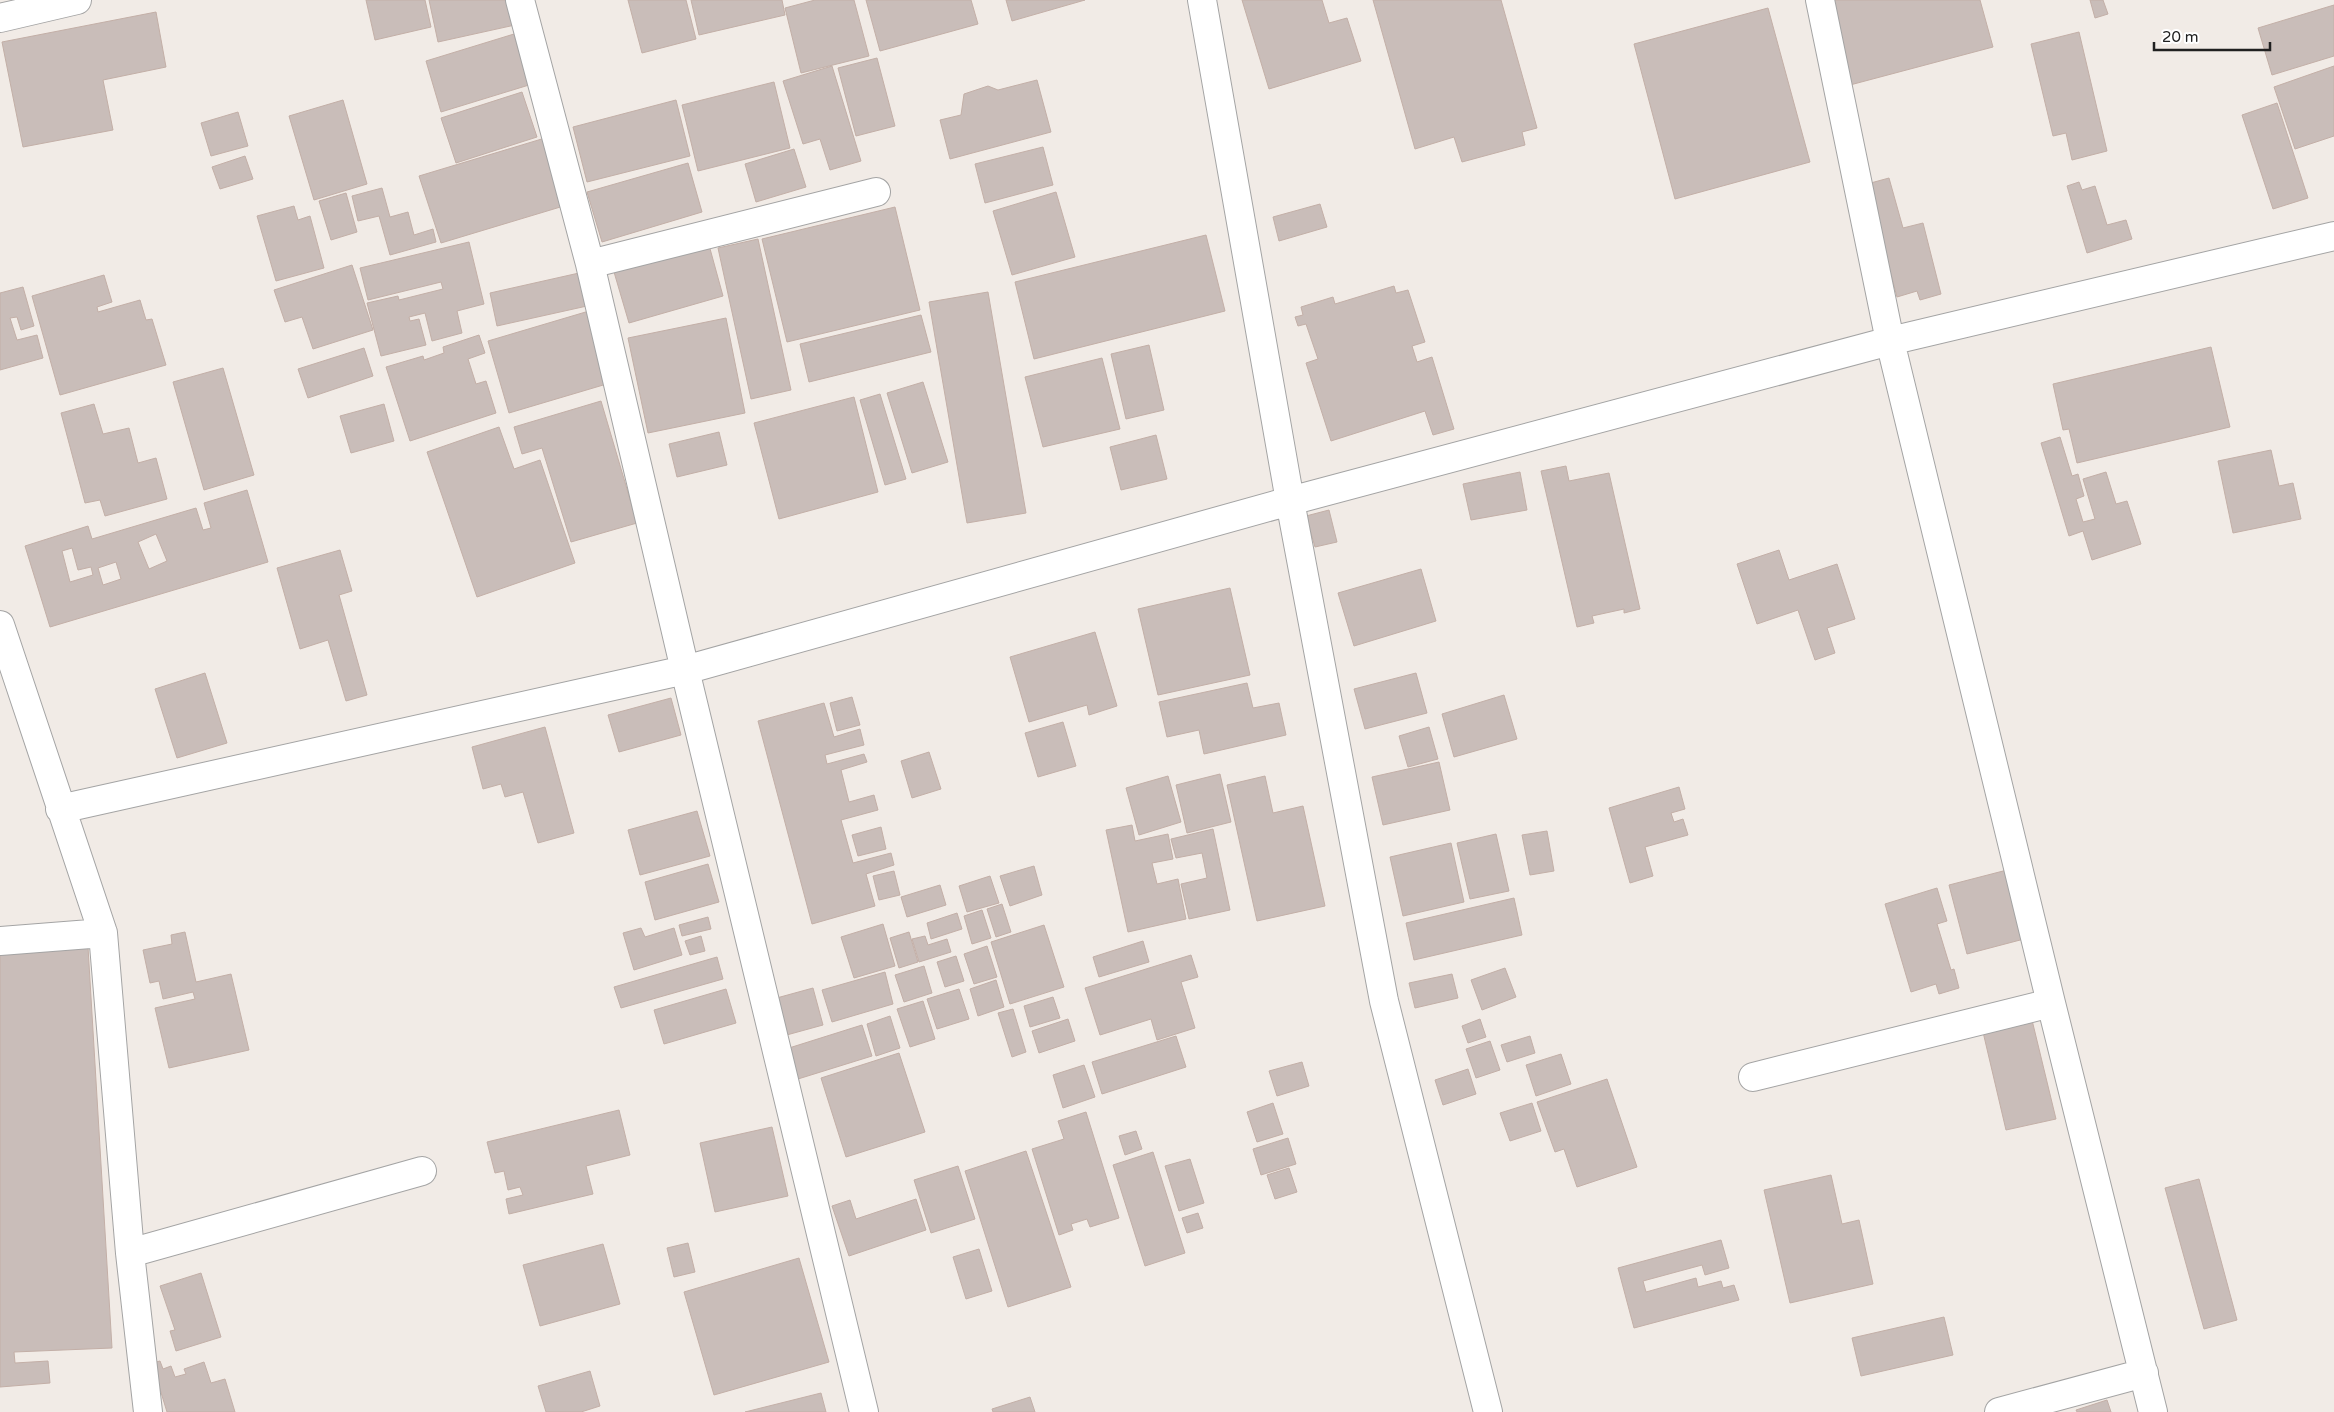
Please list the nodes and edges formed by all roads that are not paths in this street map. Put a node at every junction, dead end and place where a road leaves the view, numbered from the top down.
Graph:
1 (77, 0) edge
2 (520, 0) edge
3 (1202, 0) edge
4 (1820, 0) edge
5 (0, 18) edge
6 (876, 192) dead end
7 (2334, 236) edge
8 (590, 264) junction
9 (1890, 341) junction
10 (1290, 501) junction
11 (3, 639) edge
12 (685, 670) junction
13 (60, 809) junction
14 (103, 933) junction
15 (0, 941) edge
16 (2051, 1003) junction
17 (1753, 1077) dead end
18 (422, 1171) dead end
19 (130, 1253) junction
20 (2144, 1373) junction
21 (148, 1412) edge
22 (864, 1412) edge
23 (1488, 1412) edge
24 (1999, 1412) edge
25 (2153, 1412) edge

1 - 5 street
2 - 8 street
3 - 10 street
4 - 9 street
6 - 8 street
7 - 9 street
8 - 12 street
9 - 10 street
9 - 16 street
10 - 12 street
10 - 23 street
11 - 13 street
12 - 13 street
12 - 22 street
13 - 14 street
14 - 15 street
14 - 19 street
16 - 17 street
16 - 20 street
18 - 19 street
19 - 21 street
20 - 24 street
20 - 25 street

